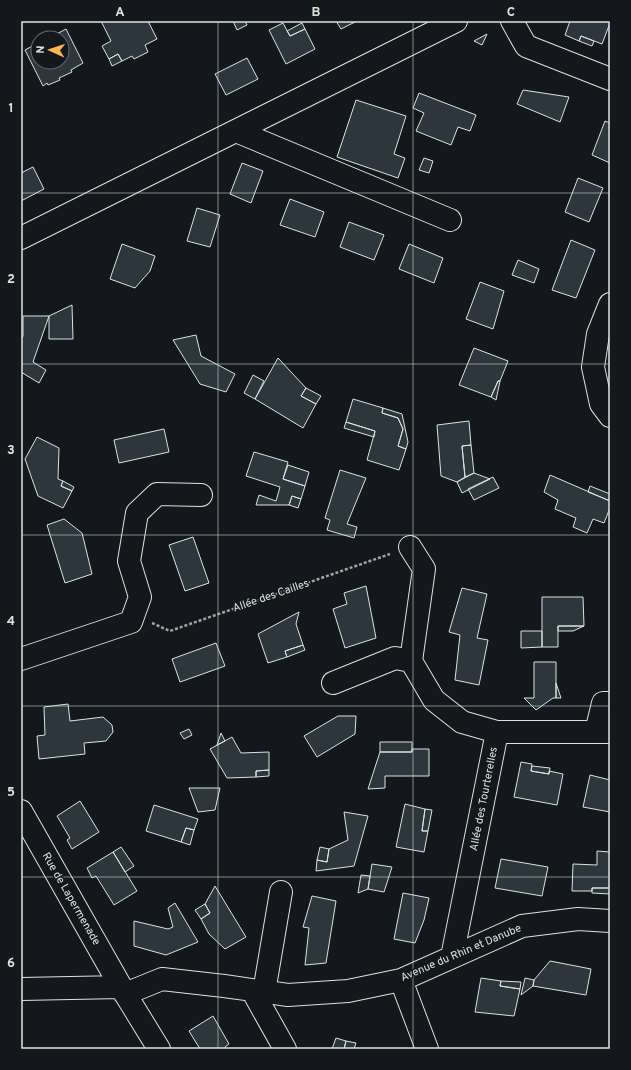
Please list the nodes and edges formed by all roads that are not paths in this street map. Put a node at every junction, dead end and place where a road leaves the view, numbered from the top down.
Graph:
1 (456, 21) edge
2 (512, 21) edge
3 (610, 79) edge
4 (236, 131) junction
5 (450, 220) dead end
6 (21, 238) edge
7 (610, 304) edge
8 (610, 416) edge
9 (201, 495) dead end
10 (410, 547) road end
11 (21, 658) edge
12 (411, 661) junction
13 (333, 683) dead end
14 (610, 703) edge
15 (497, 732) junction
16 (603, 732) edge
17 (21, 810) edge
18 (281, 892) dead end
19 (610, 920) edge
20 (452, 957) junction
21 (401, 980) junction
22 (21, 989) edge
23 (123, 990) junction
24 (258, 991) junction
25 (159, 1049) edge
26 (285, 1049) edge
27 (427, 1049) edge

1 - 4 street
2 - 3 street
4 - 5 street
4 - 6 street
7 - 8 street
9 - 11 street
10 - 12 street
12 - 13 street
12 - 15 street, Allée des Tourterelles
14 - 16 street
15 - 16 street
15 - 20 street, Allée des Tourterelles
17 - 23 street, Rue de Lapermenade
18 - 24 street
19 - 20 street, Avenue du Rhin et Danube
20 - 21 street, Avenue du Rhin et Danube
21 - 24 street, Avenue du Rhin et Danube
21 - 27 street
22 - 23 street
23 - 24 street, Avenue du Rhin et Danube
23 - 25 street, Rue de Lapermenade
24 - 26 street

